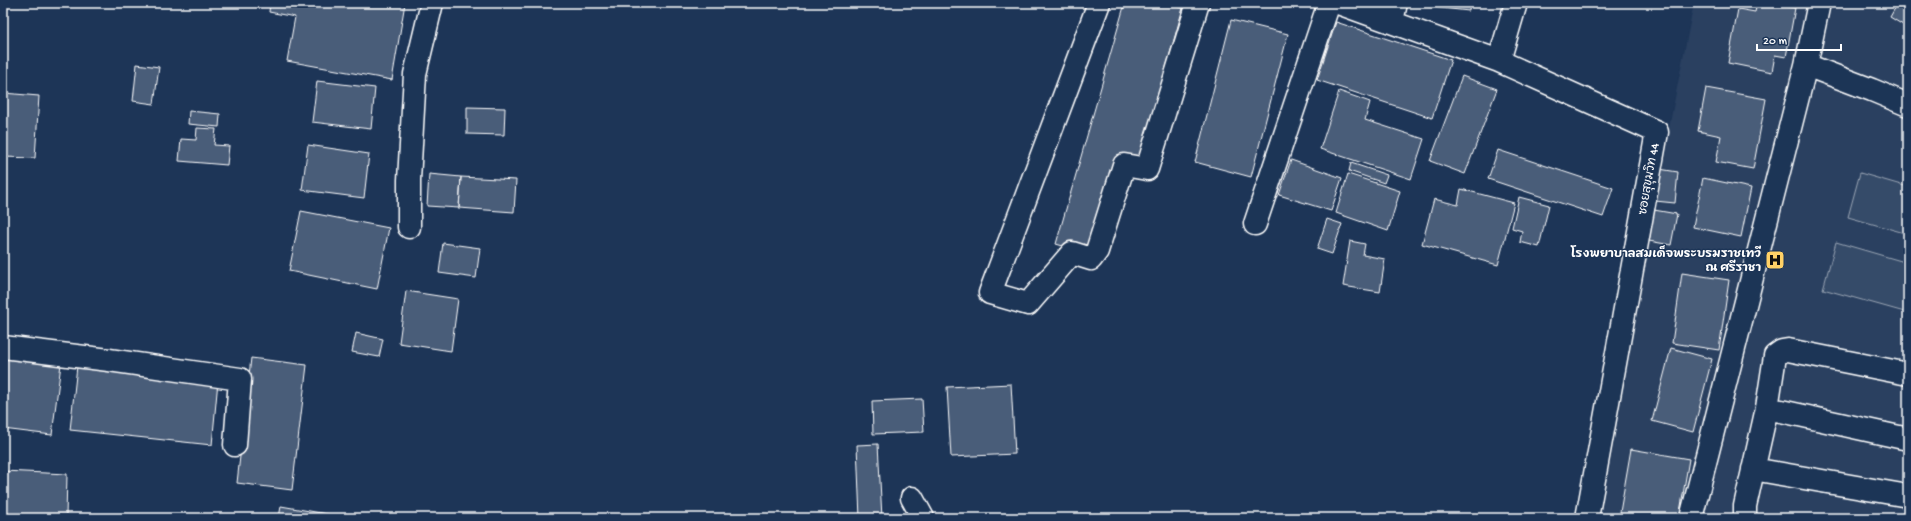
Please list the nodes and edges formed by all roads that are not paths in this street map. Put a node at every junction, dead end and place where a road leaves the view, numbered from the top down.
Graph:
1 (432, 3) edge
2 (1099, 3) edge
3 (1198, 3) edge
4 (1329, 3) edge
5 (1338, 3) edge
6 (1516, 3) edge
7 (1819, 3) edge
8 (1394, 12) edge
9 (1498, 61) junction
10 (1806, 65) junction
11 (1908, 105) edge
12 (1255, 224) dead end
13 (409, 227) dead end
14 (3, 347) edge
15 (1908, 374) edge
16 (1767, 408) junction
17 (1908, 439) edge
18 (235, 445) dead end
19 (1754, 469) junction
20 (1908, 496) edge
21 (912, 498) dead end
22 (923, 518) edge
23 (1587, 518) edge
24 (1691, 518) edge
25 (1745, 518) edge

1 - 13 street
2 - 3 street
4 - 12 street
5 - 8 street, ซอยสุขุมวิท 44
6 - 9 street
7 - 10 street
8 - 9 street, ซอยสุขุมวิท 44
9 - 23 street, ซอยสุขุมวิท 44
10 - 11 street
10 - 24 street
14 - 18 street
15 - 16 street
16 - 17 street
16 - 19 street
19 - 20 street
19 - 25 street
21 - 22 street

